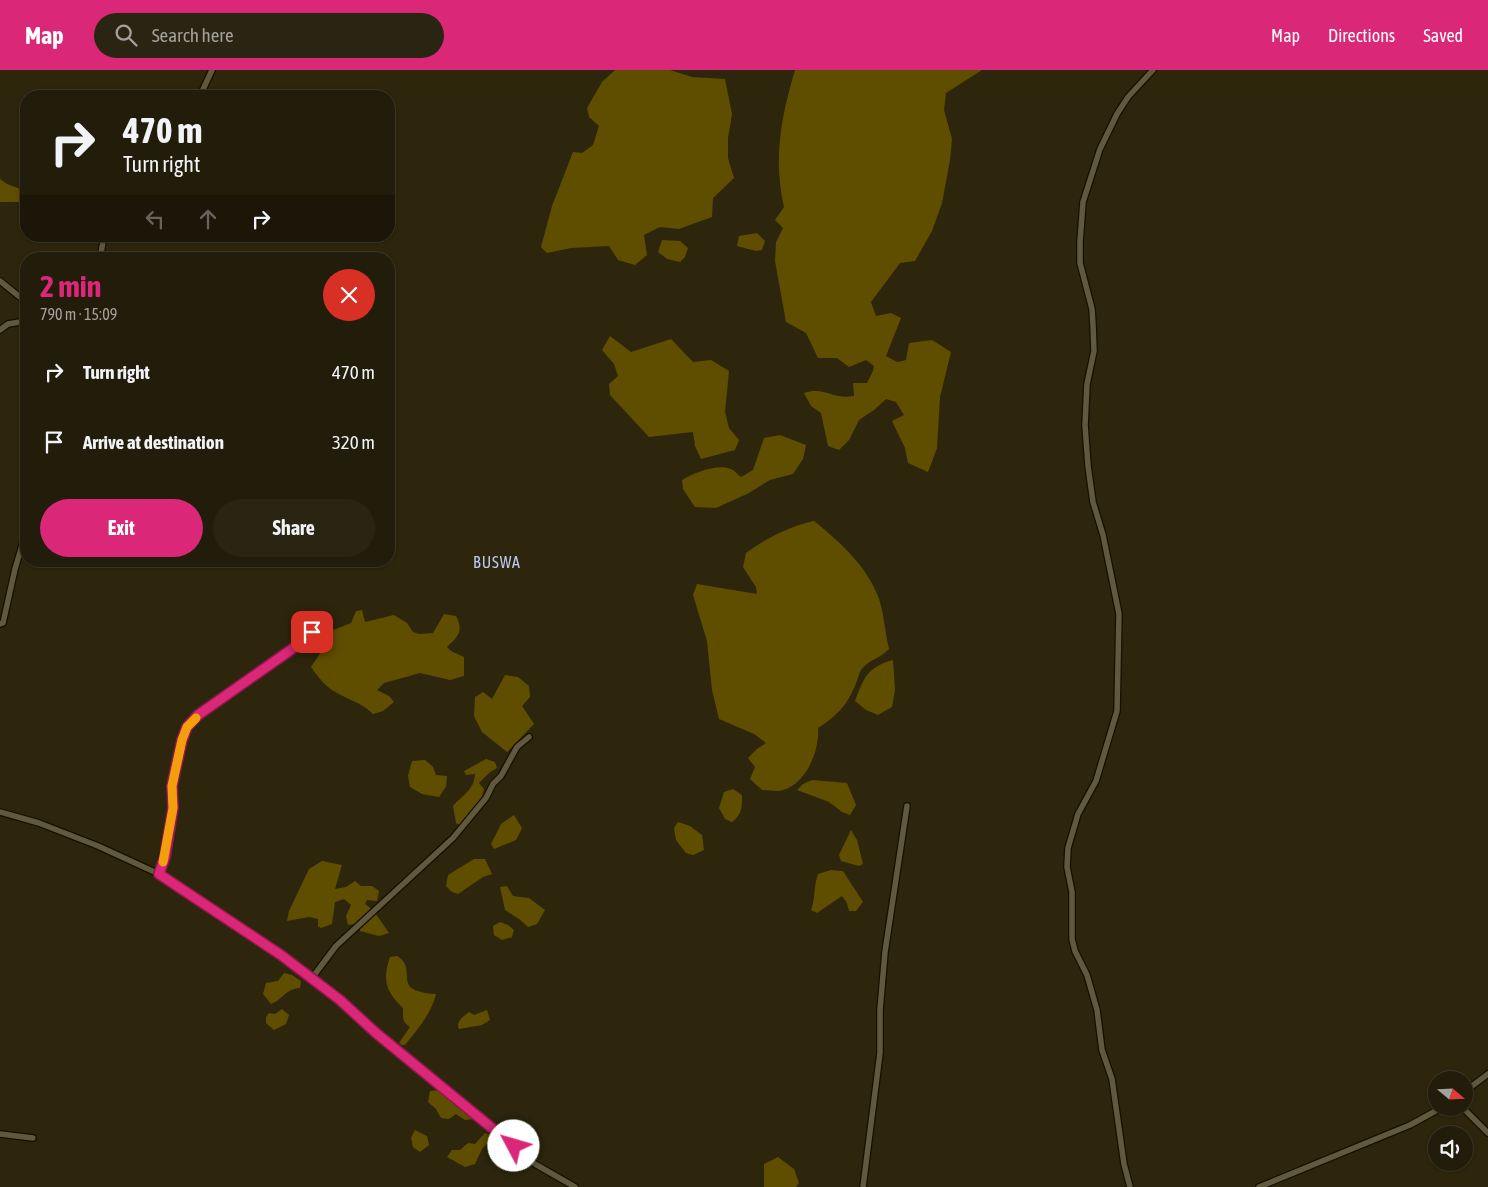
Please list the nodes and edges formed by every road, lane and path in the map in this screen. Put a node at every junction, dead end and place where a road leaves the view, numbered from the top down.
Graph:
1 (212, 70) edge
2 (1153, 70) edge
3 (203, 90) edge
4 (0, 281) edge
5 (20, 297) edge
6 (20, 322) edge
7 (0, 330) edge
8 (20, 552) edge
9 (322, 622) dead end
10 (0, 624) edge
11 (529, 737) dead end
12 (907, 806) dead end
13 (0, 812) edge
14 (159, 874) junction
15 (312, 978) junction
16 (1488, 1074) edge
17 (1473, 1085) edge
18 (1428, 1115) edge
19 (1471, 1116) edge
20 (1488, 1133) edge
21 (0, 1134) edge
22 (33, 1138) dead end
23 (575, 1187) edge
24 (863, 1187) edge
25 (1130, 1187) edge
26 (1259, 1187) edge

1 - 3 street
2 - 25 street
4 - 5 street
6 - 7 street
8 - 10 street
9 - 14 street
11 - 15 street
12 - 24 street
13 - 14 street
14 - 15 street
15 - 23 street
16 - 17 street
18 - 26 street
19 - 20 street
21 - 22 street

